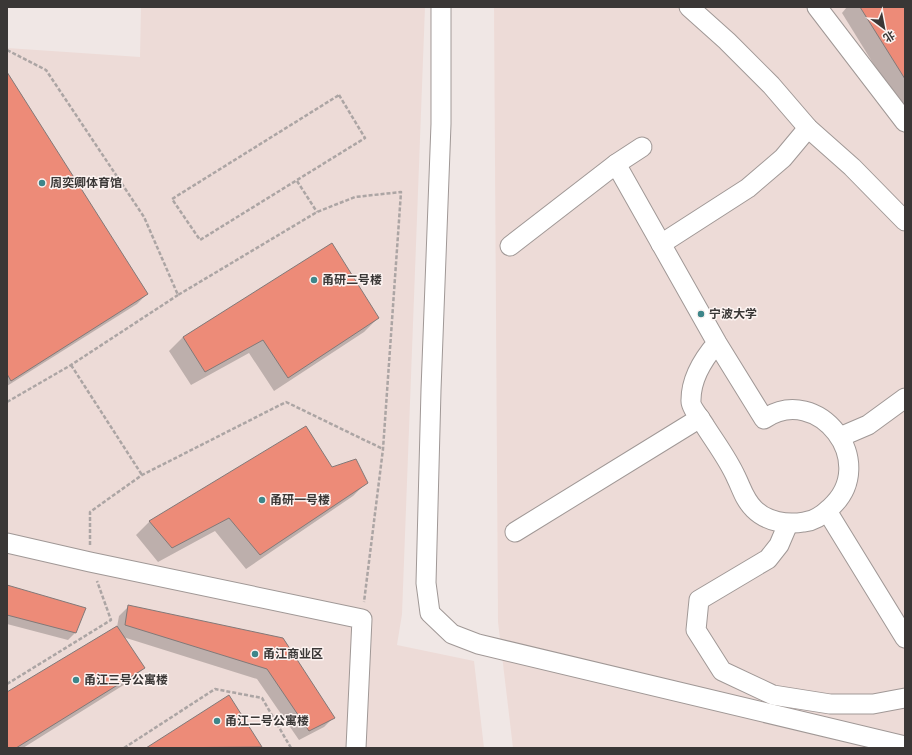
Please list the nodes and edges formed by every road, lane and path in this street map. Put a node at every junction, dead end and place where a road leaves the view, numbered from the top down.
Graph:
1 (441, 7) edge
2 (689, 7) edge
3 (817, 7) edge
4 (7, 50) edge
5 (905, 122) edge
6 (808, 128) junction
7 (642, 147) dead end
8 (616, 164) junction
9 (297, 181) junction
10 (317, 212) junction
11 (905, 220) edge
12 (661, 244) junction
13 (510, 246) dead end
14 (178, 295) junction
15 (717, 343) junction
16 (71, 365) junction
17 (905, 398) edge
18 (7, 402) edge
19 (700, 418) junction
20 (840, 437) junction
21 (383, 449) junction
22 (142, 475) junction
23 (827, 511) junction
24 (788, 524) junction
25 (515, 532) dead end
26 (7, 543) edge
27 (90, 562) junction
28 (362, 618) junction
29 (905, 638) edge
30 (7, 684) edge
31 (905, 698) edge
32 (905, 746) edge
33 (124, 748) edge
34 (291, 748) edge
35 (356, 748) edge

1 - 32 street
2 - 6 street
3 - 5 street
4 - 14 path
6 - 11 street
6 - 12 street
7 - 8 street
8 - 12 street
8 - 13 street
9 - 9 path
9 - 10 path
10 - 14 path
10 - 21 path
12 - 15 street
14 - 16 path
15 - 19 street
15 - 20 street
16 - 18 path
16 - 22 path
17 - 20 street
19 - 24 street
19 - 25 street
20 - 23 street
21 - 22 path
21 - 28 path
22 - 27 path
23 - 24 street
23 - 29 street
24 - 31 street
26 - 27 street
27 - 28 street
27 - 30 path
28 - 35 street
33 - 34 path

